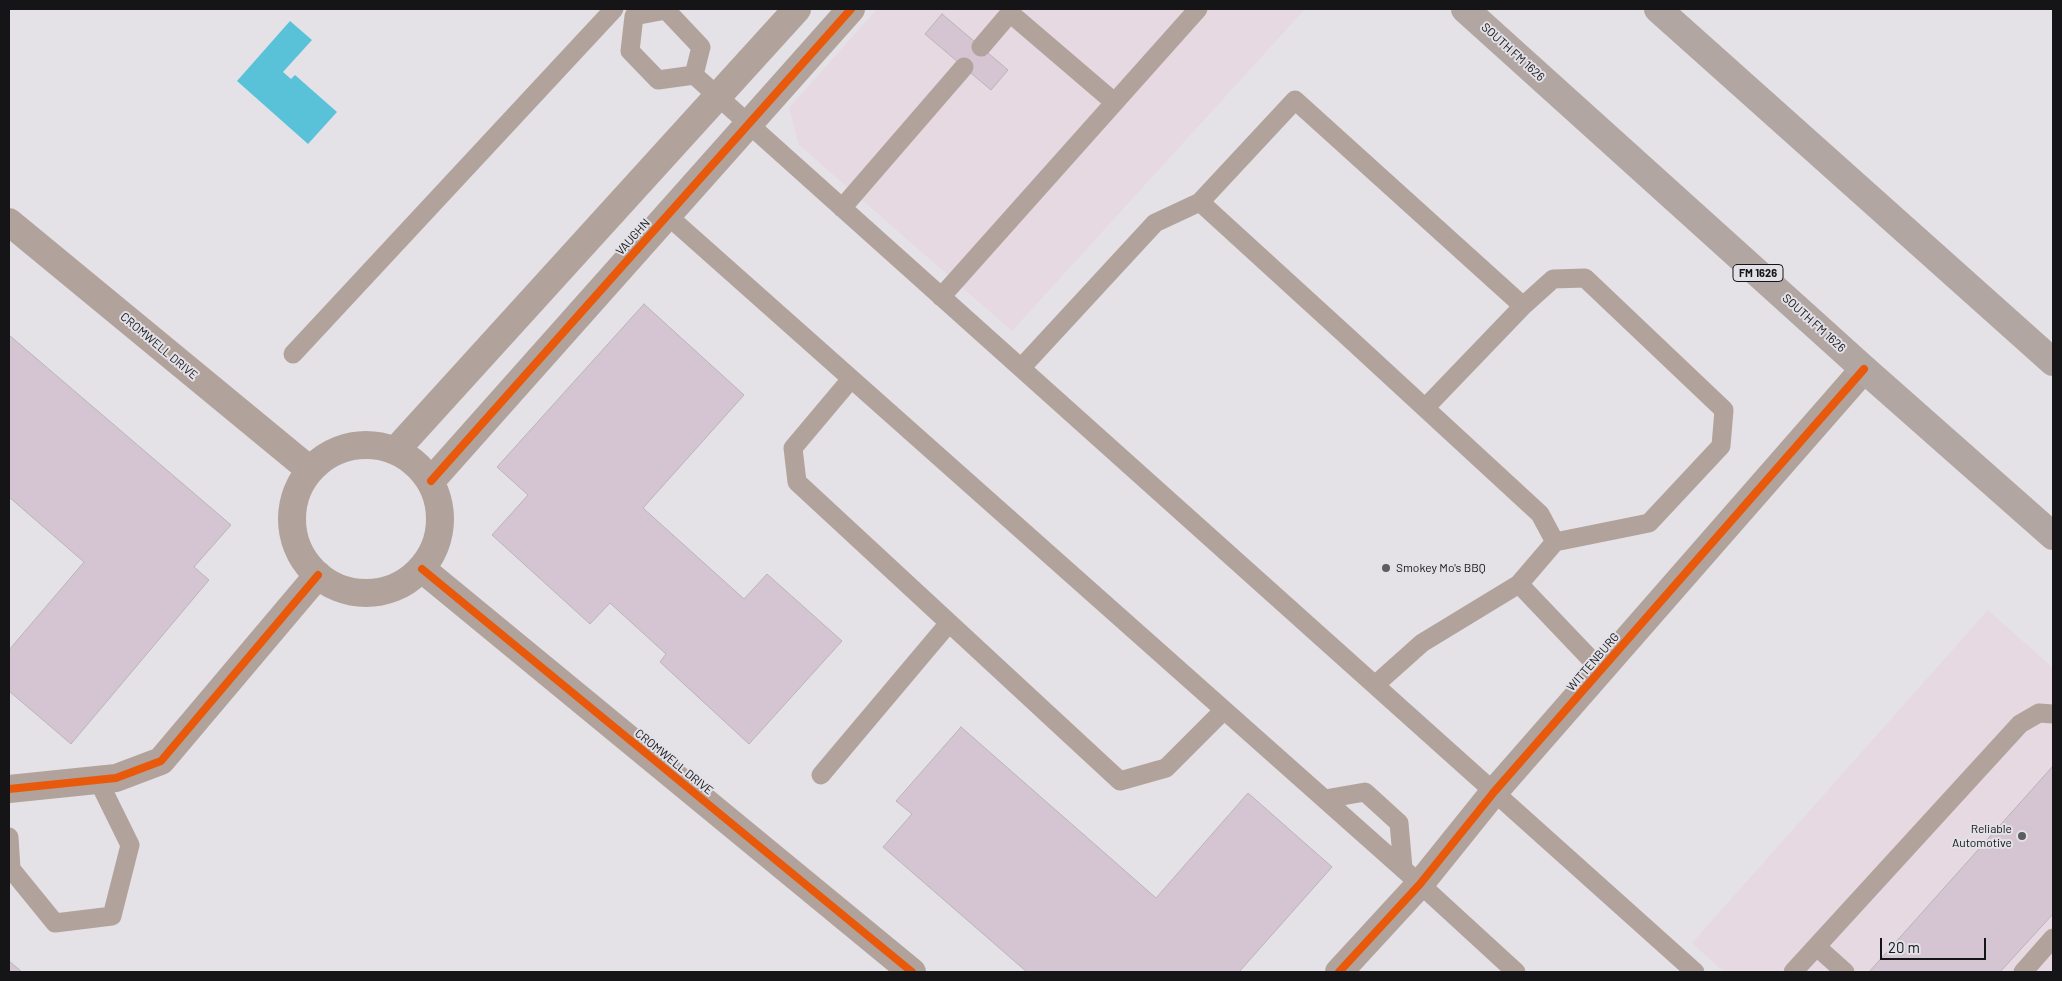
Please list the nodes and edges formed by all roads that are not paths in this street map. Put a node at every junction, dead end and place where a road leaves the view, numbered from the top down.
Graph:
1 (614, 9) edge
2 (797, 9) edge
3 (851, 9) edge
4 (1198, 9) edge
5 (1465, 9) edge
6 (1658, 9) edge
7 (630, 13) edge
8 (981, 47) dead end
9 (964, 67) dead end
10 (694, 75) junction
11 (717, 96) junction
12 (1114, 102) junction
13 (748, 125) junction
14 (1200, 202) junction
15 (842, 208) junction
16 (668, 216) junction
17 (9, 222) edge
18 (941, 297) junction
19 (1522, 306) junction
20 (293, 354) dead end
21 (2053, 362) edge
22 (1021, 368) junction
23 (1864, 368) junction
24 (851, 379) junction
25 (1426, 408) junction
26 (396, 450) junction
27 (310, 470) junction
28 (431, 480) junction
29 (2053, 536) edge
30 (1555, 542) junction
31 (422, 569) junction
32 (318, 575) junction
33 (1519, 584) junction
34 (949, 623) junction
35 (1601, 670) junction
36 (1375, 684) junction
37 (1224, 710) junction
38 (2053, 714) edge
39 (821, 775) dead end
40 (98, 780) junction
41 (9, 789) edge
42 (1494, 792) junction
43 (1325, 799) junction
44 (9, 837) edge
45 (1411, 876) junction
46 (2053, 938) edge
47 (1817, 946) junction
48 (912, 972) edge
49 (1340, 972) edge
50 (1516, 972) edge
51 (1695, 972) edge
52 (1793, 972) edge
53 (1845, 972) edge
54 (2023, 972) edge

1 - 20 lane
2 - 11 street
3 - 13 street, VAUGHN
4 - 12 lane
5 - 23 main road, SOUTH FM 1626 / FM 1626
6 - 21 main road
7 - 10 lane
7 - 10 lane
8 - 12 lane
9 - 15 lane
10 - 11 lane
11 - 13 lane
11 - 26 street
12 - 18 lane
13 - 15 lane
13 - 16 street, VAUGHN
14 - 19 lane
14 - 22 lane
14 - 25 lane
15 - 18 lane
16 - 24 lane
16 - 28 street, VAUGHN
17 - 27 street, CROMWELL DRIVE
18 - 22 lane
19 - 25 lane
19 - 30 lane
22 - 36 lane
23 - 29 main road, SOUTH FM 1626 / FM 1626
23 - 35 street, WITTENBURG
24 - 34 lane
24 - 37 lane
25 - 30 lane
26 - 27 street
26 - 28 street
27 - 32 street
28 - 31 street
30 - 33 lane
31 - 32 street
31 - 48 street, CROMWELL DRIVE
32 - 40 street
33 - 35 lane
33 - 36 lane
34 - 37 lane
34 - 39 lane
35 - 42 street, WITTENBURG
36 - 42 lane
37 - 43 lane
38 - 47 lane
40 - 41 street
40 - 44 lane
42 - 45 street, WITTENBURG
42 - 51 lane
43 - 45 lane
43 - 45 lane
45 - 49 street, WITTENBURG
45 - 50 lane
46 - 54 lane
47 - 52 lane
47 - 53 lane

